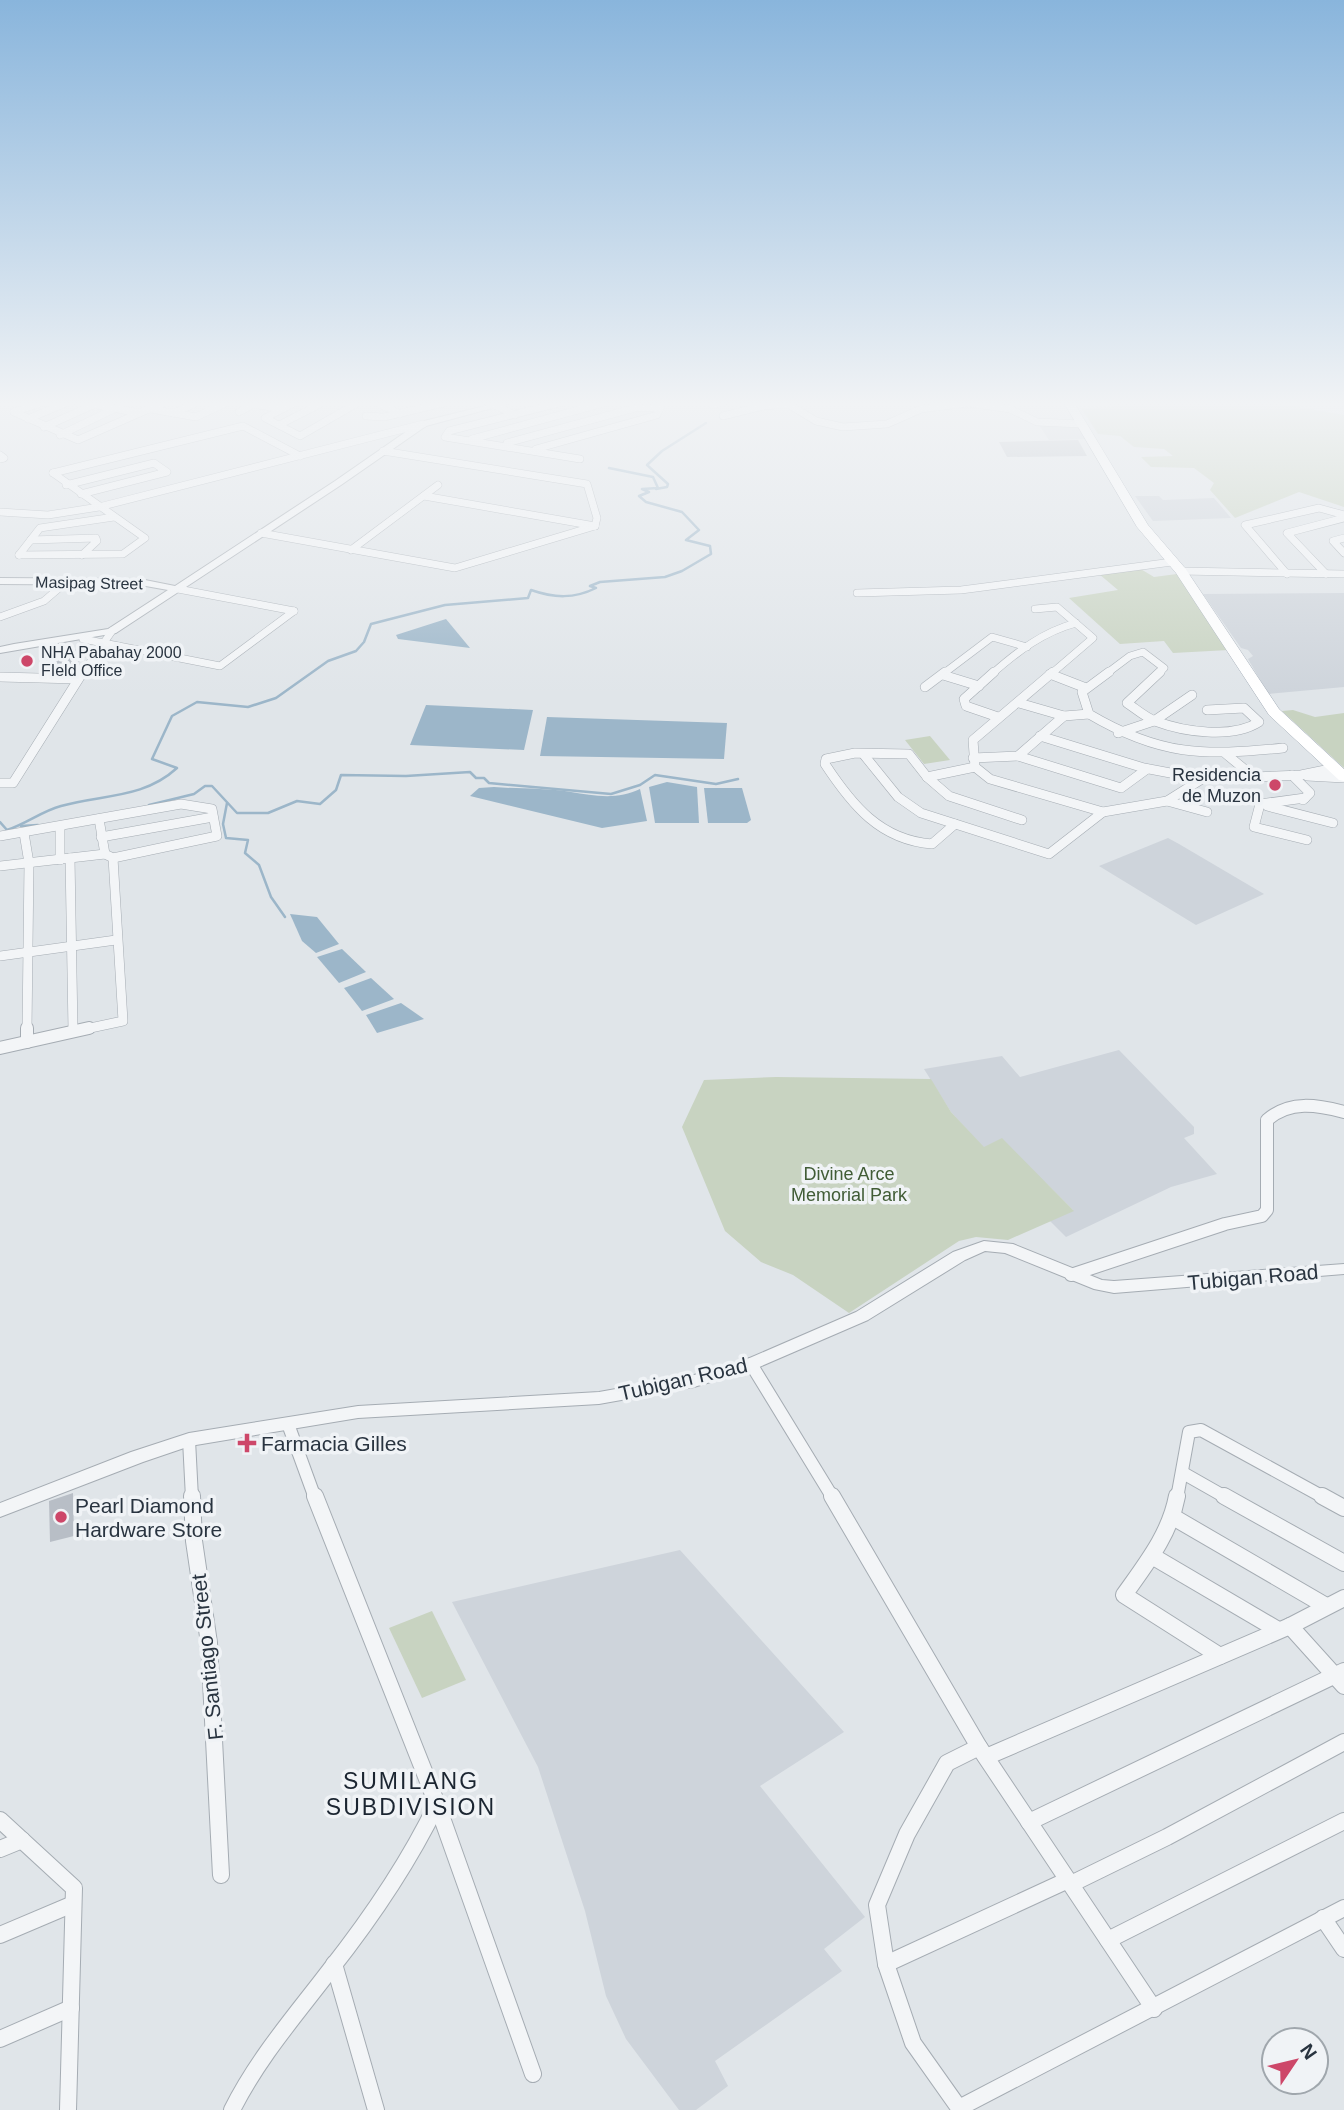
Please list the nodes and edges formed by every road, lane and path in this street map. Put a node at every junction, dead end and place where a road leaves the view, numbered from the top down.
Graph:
1 (89, 499) edge
2 (129, 499) edge
3 (311, 499) edge
4 (419, 499) edge
5 (444, 499) edge
6 (592, 499) edge
7 (1127, 499) edge
8 (99, 507) junction
9 (0, 512) edge
10 (1344, 516) edge
11 (114, 517) junction
12 (1274, 518) junction
13 (595, 526) junction
14 (261, 533) junction
15 (1287, 533) junction
16 (1344, 538) edge
17 (31, 540) junction
18 (351, 550) junction
19 (1344, 552) edge
20 (82, 555) junction
21 (1179, 570) junction
22 (1287, 574) junction
23 (1326, 574) junction
24 (1344, 574) edge
25 (0, 582) edge
26 (65, 583) junction
27 (178, 589) junction
28 (857, 593) dead end
29 (1035, 610) dead end
30 (0, 617) edge
31 (1076, 623) junction
32 (111, 631) junction
33 (83, 639) junction
34 (101, 643) junction
35 (1027, 647) junction
36 (0, 650) edge
37 (1050, 674) junction
38 (943, 675) junction
39 (0, 677) edge
40 (78, 679) junction
41 (979, 686) junction
42 (925, 687) dead end
43 (1086, 688) junction
44 (1192, 695) dead end
45 (1018, 703) junction
46 (1207, 710) dead end
47 (1089, 714) junction
48 (1064, 716) junction
49 (998, 717) junction
50 (1154, 721) junction
51 (1118, 733) junction
52 (1040, 736) junction
53 (1283, 748) dead end
54 (1226, 754) junction
55 (864, 755) junction
56 (1018, 756) junction
57 (974, 762) junction
58 (1147, 769) junction
59 (1341, 774) edge
60 (1296, 775) junction
61 (927, 777) junction
62 (1254, 777) junction
63 (1202, 779) junction
64 (0, 783) edge
65 (1305, 798) junction
66 (1167, 801) junction
67 (1261, 804) junction
68 (1103, 812) junction
69 (1207, 812) dead end
70 (1292, 812) junction
71 (213, 817) junction
72 (99, 820) junction
73 (1022, 820) dead end
74 (1333, 823) dead end
75 (955, 824) junction
76 (60, 827) junction
77 (24, 833) junction
78 (0, 836) edge
79 (101, 837) junction
80 (1307, 840) dead end
81 (109, 856) junction
82 (65, 859) junction
83 (29, 863) junction
84 (0, 866) edge
85 (116, 940) junction
86 (72, 946) junction
87 (28, 952) junction
88 (0, 956) edge
89 (73, 1031) junction
90 (27, 1042) junction
91 (0, 1048) edge
92 (1344, 1112) edge
93 (1344, 1269) edge
94 (1072, 1275) junction
95 (751, 1364) junction
96 (288, 1424) junction
97 (189, 1440) junction
98 (1183, 1473) junction
99 (1344, 1508) edge
100 (0, 1510) edge
101 (1173, 1517) junction
102 (1152, 1556) junction
103 (1344, 1563) edge
104 (1344, 1598) edge
105 (1326, 1606) junction
106 (1284, 1628) junction
107 (1220, 1656) junction
108 (1341, 1678) edge
109 (1344, 1742) edge
110 (983, 1752) junction
111 (438, 1804) junction
112 (0, 1820) edge
113 (1344, 1821) edge
114 (1029, 1822) junction
115 (22, 1840) junction
116 (0, 1849) edge
117 (221, 1875) dead end
118 (1070, 1882) junction
119 (73, 1904) junction
120 (1344, 1908) edge
121 (1324, 1918) junction
122 (0, 1935) edge
123 (1108, 1940) junction
124 (1344, 1950) edge
125 (334, 1964) junction
126 (886, 1964) junction
127 (71, 2008) junction
128 (1154, 2008) junction
129 (0, 2039) edge
130 (533, 2074) dead end
131 (68, 2110) edge
132 (232, 2110) edge
133 (376, 2110) edge

1 - 8 street
2 - 8 street
3 - 14 street
4 - 18 street
5 - 13 street
6 - 13 street
7 - 21 main road
8 - 9 street
8 - 11 street
10 - 12 street
10 - 15 street
11 - 17 street
11 - 20 street
12 - 15 street
12 - 22 street
13 - 18 street
14 - 18 street
14 - 27 street
15 - 23 street
16 - 19 street
17 - 20 street
17 - 20 street
21 - 22 street
21 - 28 street
21 - 59 main road
22 - 23 street
23 - 24 street
25 - 26 street, Masipag Street
26 - 27 street, Masipag Street
26 - 30 street
27 - 32 street
27 - 34 street
29 - 31 street
31 - 35 street
31 - 37 street
32 - 33 street
32 - 34 street
33 - 34 street
33 - 36 street
34 - 40 street
35 - 38 street
35 - 41 street
37 - 43 street
37 - 45 street
38 - 41 street
38 - 42 street
39 - 40 street
40 - 64 street
41 - 49 street
43 - 47 street
43 - 50 street
44 - 50 street
45 - 48 street
45 - 49 street
46 - 50 street
47 - 48 street
47 - 51 street
48 - 52 street
49 - 57 street
50 - 51 street
51 - 54 street
52 - 56 street
52 - 58 street
53 - 54 street
54 - 62 street
55 - 61 street
55 - 75 street
55 - 75 street
56 - 57 street
56 - 58 street
57 - 61 street
57 - 68 street
58 - 63 street
59 - 60 street
60 - 62 street
60 - 65 street
61 - 73 street
62 - 63 street
63 - 66 street
65 - 67 street
65 - 70 street
66 - 68 street
66 - 69 street
67 - 70 street
67 - 80 street
68 - 75 street
70 - 74 street
71 - 72 street
71 - 79 street
71 - 81 street
72 - 76 street
72 - 79 street
76 - 77 street
76 - 82 street
77 - 78 street
77 - 83 street
79 - 81 street
81 - 82 street
81 - 85 street
82 - 83 street
82 - 86 street
83 - 84 street
83 - 87 street
85 - 86 street
85 - 89 street
86 - 87 street
86 - 89 street
87 - 88 street
87 - 90 street
89 - 90 street
90 - 91 street
92 - 94 street
93 - 94 street, Tubigan Road
94 - 95 street, Tubigan Road
95 - 96 street, Tubigan Road
95 - 110 street
96 - 97 street, Tubigan Road
96 - 111 street
97 - 100 street, Tubigan Road
97 - 117 street, F. Santiago Street
98 - 99 street
98 - 101 street
98 - 103 street
101 - 102 street
101 - 105 street
102 - 106 street
102 - 107 street
104 - 105 street
105 - 106 street
106 - 107 street
106 - 108 street
107 - 110 street
108 - 114 street
109 - 118 street
110 - 114 street
110 - 126 street
111 - 125 street
111 - 130 street
112 - 115 street
113 - 123 street
114 - 118 street
115 - 116 street
115 - 119 street
118 - 123 street
118 - 126 street
119 - 122 street
119 - 127 street
120 - 121 street
121 - 124 street
121 - 128 street
123 - 128 street
125 - 132 street
125 - 133 street
126 - 128 street
127 - 129 street
127 - 131 street

